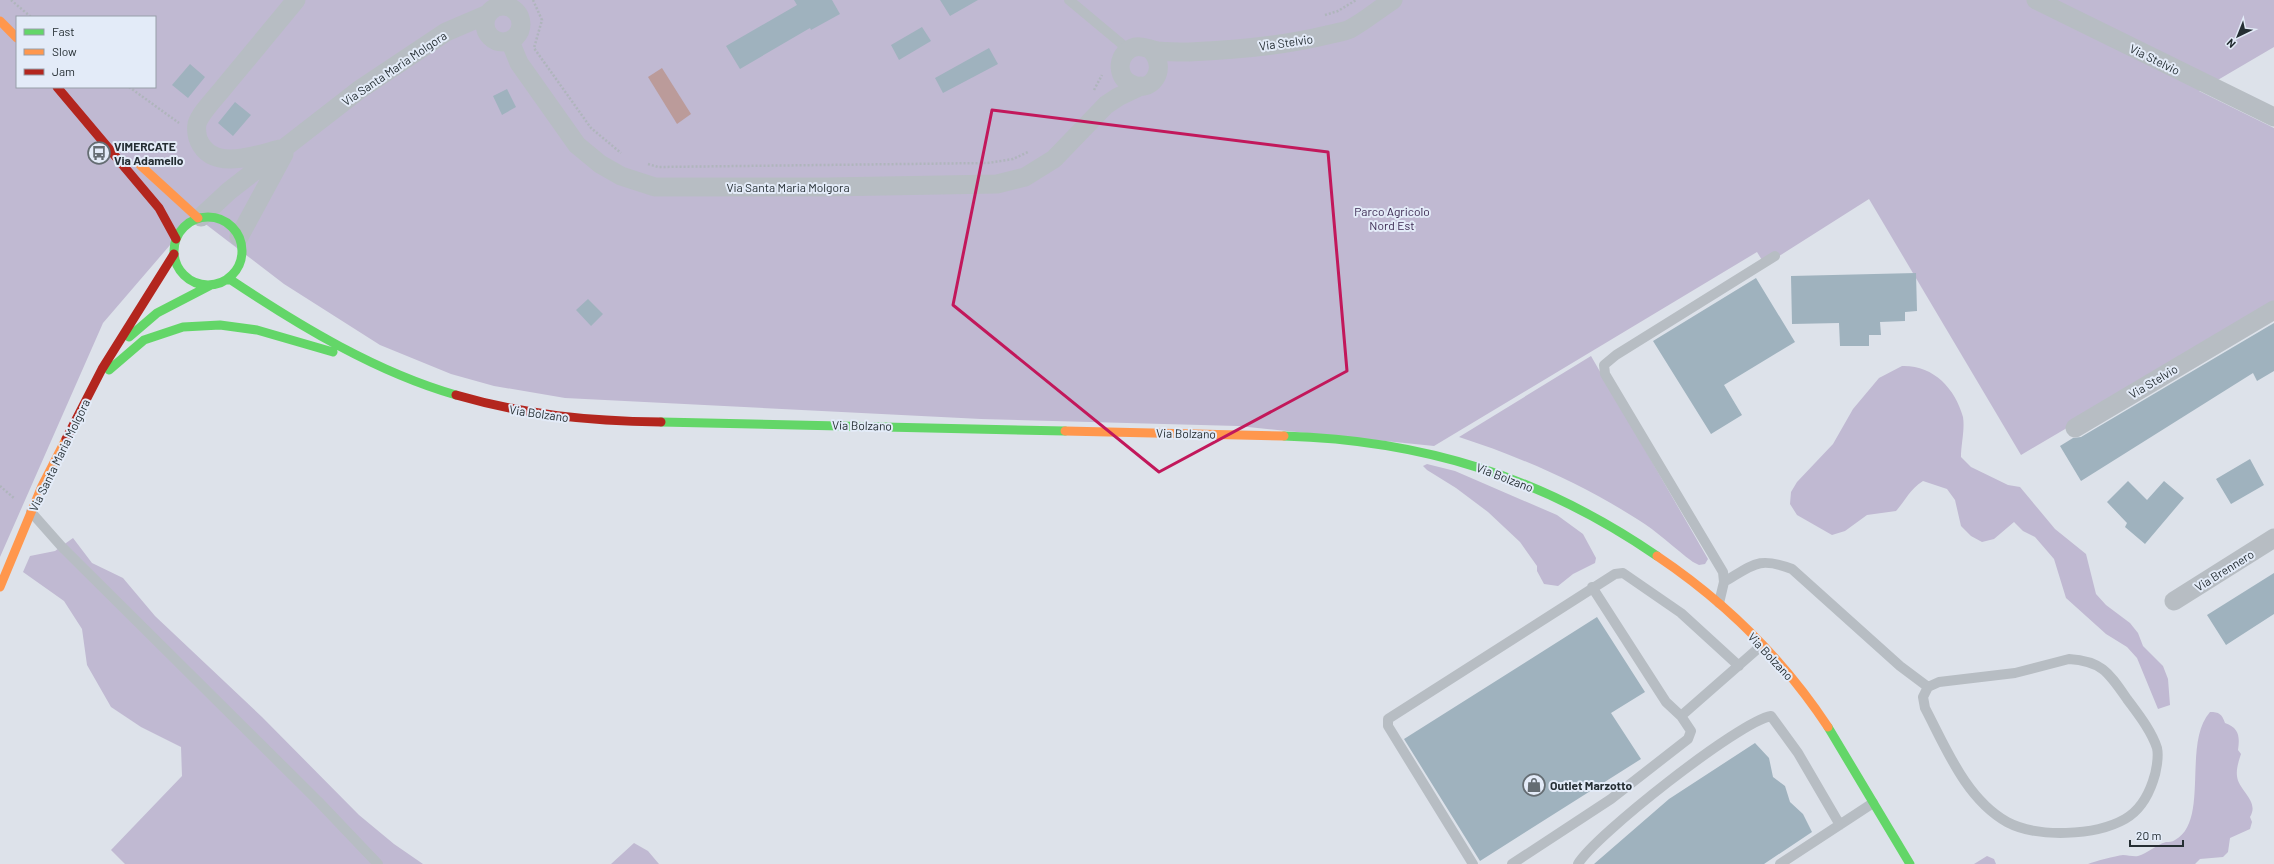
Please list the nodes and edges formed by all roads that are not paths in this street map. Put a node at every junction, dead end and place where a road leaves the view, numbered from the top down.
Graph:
1 (296, 0) edge
2 (1069, 0) edge
3 (1393, 0) edge
4 (2036, 0) edge
5 (499, 7) edge
6 (0, 21) edge
7 (16, 38) edge
8 (510, 41) junction
9 (1129, 50) junction
10 (1151, 50) junction
11 (1194, 52) junction
12 (1112, 72) junction
13 (1159, 72) junction
14 (1141, 86) junction
15 (58, 88) edge
16 (65, 88) edge
17 (1106, 105) junction
18 (2274, 116) edge
19 (108, 133) dead end
20 (287, 148) junction
21 (130, 156) dead end
22 (199, 218) junction
23 (239, 237) junction
24 (176, 239) junction
25 (174, 254) junction
26 (1775, 256) dead end
27 (241, 259) junction
28 (249, 271) dead end
29 (227, 280) junction
30 (211, 285) junction
31 (265, 290) dead end
32 (2274, 310) edge
33 (306, 326) junction
34 (367, 361) junction
35 (102, 368) junction
36 (96, 382) junction
37 (2075, 428) dead end
38 (31, 512) junction
39 (2274, 538) edge
40 (1724, 582) junction
41 (0, 587) edge
42 (1592, 587) junction
43 (2174, 601) dead end
44 (1719, 603) junction
45 (1762, 645) junction
46 (1739, 666) junction
47 (1928, 687) junction
48 (1681, 716) junction
49 (1873, 803) junction
50 (1840, 825) junction
51 (378, 864) edge
52 (1473, 864) edge
53 (1512, 864) edge
54 (1578, 864) edge
55 (1780, 864) edge
56 (1910, 864) edge

1 - 20 street
2 - 9 lane
3 - 11 street, Via Stelvio
4 - 18 street, Via Stelvio
5 - 8 street
5 - 8 street
5 - 20 street, Via Santa Maria Molgora
6 - 7 street
8 - 17 street, Via Santa Maria Molgora
9 - 10 street
9 - 12 street
10 - 11 street, Via Stelvio
10 - 13 street
11 - 13 street, Via Stelvio
12 - 14 street
12 - 17 street
13 - 14 street
14 - 17 street
15 - 24 street
16 - 19 street
20 - 22 street, Via Santa Maria Molgora
20 - 23 street
21 - 22 street
22 - 23 street
22 - 24 street
23 - 27 street
24 - 25 street
25 - 30 street
25 - 35 street, Via Santa Maria Molgora
26 - 40 lane
27 - 28 street
27 - 29 street
29 - 30 street
29 - 33 street, Via Bolzano
30 - 35 street, Via Santa Maria Molgora
31 - 33 street, Via Bolzano
32 - 37 street, Via Stelvio
33 - 34 street, Via Bolzano
34 - 36 street
34 - 44 street, Via Bolzano
35 - 36 street, Via Santa Maria Molgora
36 - 38 street, Via Santa Maria Molgora
38 - 41 street, Via Santa Maria Molgora
38 - 51 lane
39 - 43 street, Via Brennero
40 - 44 lane
40 - 47 lane
42 - 46 lane
42 - 48 lane
42 - 52 lane
44 - 45 street, Via Bolzano
45 - 46 lane
45 - 49 street, Via Bolzano
46 - 48 lane
47 - 47 lane
48 - 53 lane
49 - 50 lane
49 - 56 street, Via Bolzano
50 - 54 lane
50 - 55 lane

